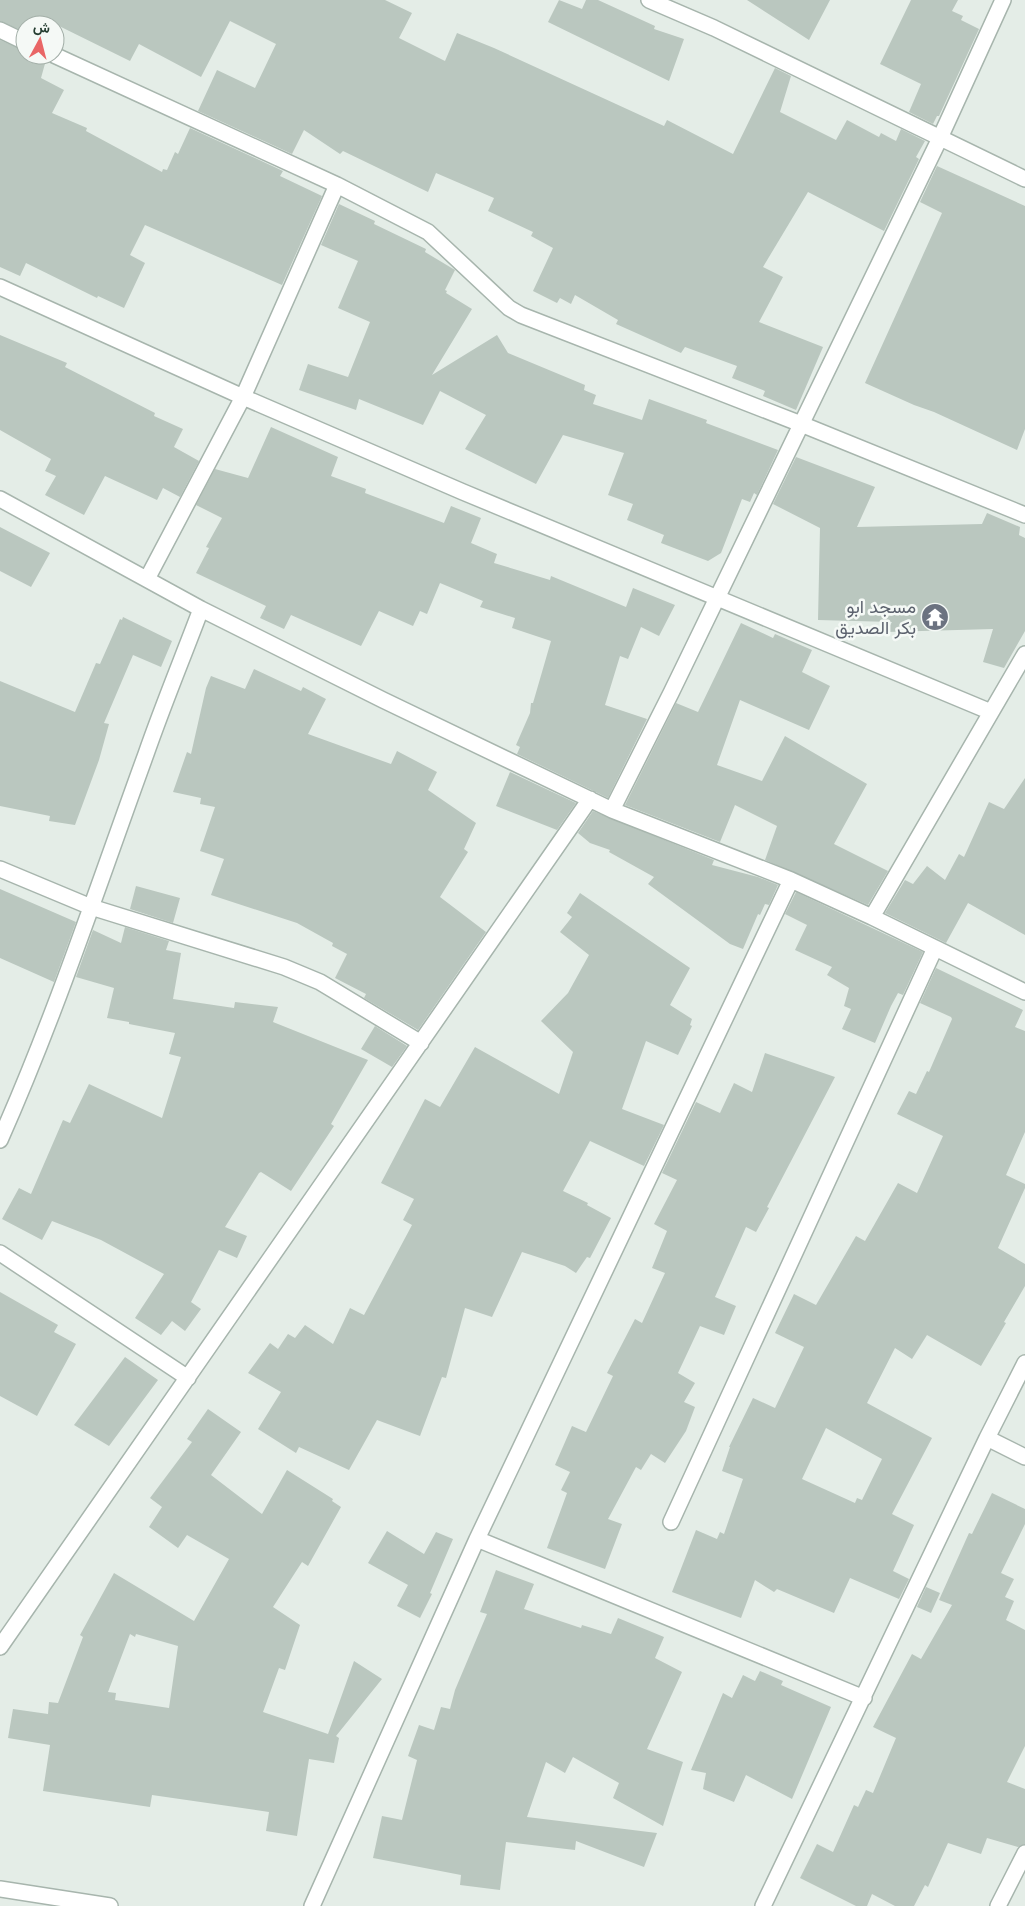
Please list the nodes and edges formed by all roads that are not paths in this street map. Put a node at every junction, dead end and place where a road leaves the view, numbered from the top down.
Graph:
1 (649, 0) edge
2 (1003, 0) edge
3 (0, 30) edge
4 (15, 37) edge
5 (65, 60) edge
6 (940, 138) junction
7 (1025, 180) edge
8 (338, 185) junction
9 (0, 287) edge
10 (243, 397) junction
11 (801, 424) junction
12 (0, 499) edge
13 (1025, 515) edge
14 (147, 579) junction
15 (718, 598) junction
16 (201, 609) junction
17 (1025, 654) edge
18 (991, 712) junction
19 (590, 799) junction
20 (612, 810) junction
21 (0, 869) edge
22 (791, 880) junction
23 (91, 907) junction
24 (872, 917) junction
25 (935, 948) junction
26 (1025, 992) edge
27 (422, 1043) junction
28 (0, 1140) edge
29 (0, 1253) edge
30 (1025, 1362) edge
31 (188, 1378) junction
32 (987, 1438) junction
33 (1025, 1457) edge
34 (671, 1522) dead end
35 (476, 1539) junction
36 (0, 1647) edge
37 (864, 1698) junction
38 (1025, 1853) edge
39 (0, 1889) edge
40 (110, 1906) edge
41 (312, 1906) edge
42 (763, 1906) edge
43 (998, 1906) edge

1 - 6 street
2 - 6 street
3 - 4 street
5 - 8 street
6 - 7 street
6 - 11 street
8 - 10 street
8 - 11 street
9 - 10 street
10 - 14 street
10 - 15 street
11 - 13 street
11 - 15 street
12 - 14 street
14 - 16 street
15 - 18 street
15 - 20 street
16 - 19 street
16 - 23 street
17 - 18 street
18 - 24 street
19 - 20 street
19 - 27 street
20 - 22 street
21 - 23 street
22 - 24 street
22 - 35 street
23 - 27 street
23 - 28 street
24 - 25 street
25 - 26 street
25 - 34 street
27 - 31 street
29 - 31 street
30 - 32 street
31 - 36 street
32 - 33 street
32 - 37 street
35 - 37 street
35 - 41 street
37 - 42 street
38 - 43 street
39 - 40 street

